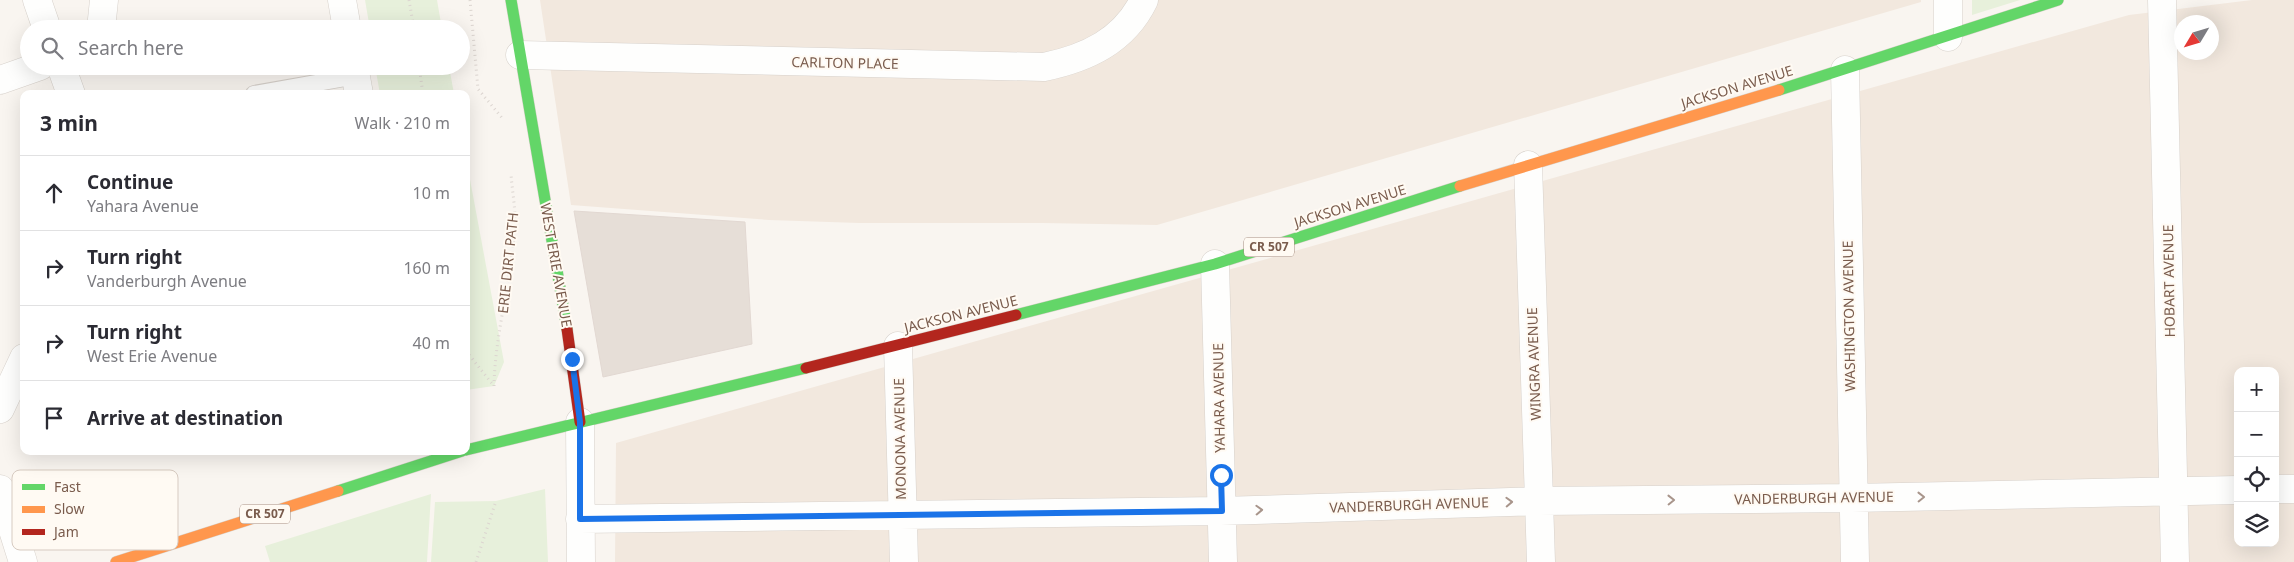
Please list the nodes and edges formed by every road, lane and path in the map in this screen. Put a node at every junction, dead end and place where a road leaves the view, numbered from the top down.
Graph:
1 (37, 0) edge
2 (104, 0) edge
3 (342, 0) edge
4 (409, 0) edge
5 (470, 0) edge
6 (510, 0) edge
7 (1144, 0) edge
8 (1948, 0) edge
9 (2058, 0) edge
10 (2162, 0) edge
11 (44, 20) edge
12 (103, 20) edge
13 (345, 20) edge
14 (412, 20) edge
15 (1948, 37) junction
16 (520, 55) junction
17 (1845, 70) junction
18 (20, 73) edge
19 (64, 75) edge
20 (420, 75) edge
21 (356, 79) edge
22 (0, 80) edge
23 (70, 90) edge
24 (281, 90) edge
25 (422, 90) edge
26 (506, 122) dead end
27 (1528, 165) junction
28 (510, 171) dead end
29 (1215, 264) junction
30 (898, 346) junction
31 (470, 356) edge
32 (14, 368) edge
33 (20, 408) edge
34 (0, 409) edge
35 (0, 414) edge
36 (580, 422) junction
37 (470, 449) edge
38 (449, 455) edge
39 (0, 489) edge
40 (2279, 489) edge
41 (2294, 489) edge
42 (2234, 490) edge
43 (2174, 491) junction
44 (1852, 498) junction
45 (496, 501) dead end
46 (1539, 501) junction
47 (1222, 511) junction
48 (902, 515) junction
49 (580, 519) junction
50 (12, 529) edge
51 (178, 542) edge
52 (18, 550) edge
53 (153, 550) edge
54 (22, 562) edge
55 (116, 562) edge
56 (476, 562) edge
57 (581, 562) edge
58 (904, 562) edge
59 (1223, 562) edge
60 (1541, 562) edge
61 (1854, 562) edge
62 (2175, 562) edge

1 - 11 street
2 - 12 street
3 - 13 street
4 - 14 path
5 - 26 path
6 - 16 main road, WEST ERIE AVENUE
7 - 16 street, CARLTON PLACE
8 - 15 street
9 - 15 main road, JACKSON AVENUE / CR 507
10 - 43 street, HOBART AVENUE
15 - 17 main road, JACKSON AVENUE / CR 507
16 - 36 main road, WEST ERIE AVENUE
17 - 27 main road, JACKSON AVENUE / CR 507
17 - 44 street, WASHINGTON AVENUE
18 - 22 street
19 - 23 street
20 - 25 path
21 - 24 lane
27 - 29 main road, JACKSON AVENUE / CR 507
27 - 46 street, WINGRA AVENUE
28 - 31 path, ERIE DIRT PATH
29 - 30 main road, JACKSON AVENUE / CR 507
29 - 47 street, YAHARA AVENUE
30 - 36 main road, JACKSON AVENUE / CR 507
30 - 48 street, MONONA AVENUE
32 - 34 street
33 - 35 street
36 - 37 main road, JACKSON AVENUE / CR 507
36 - 49 street, WEST ERIE AVENUE
38 - 51 main road, CR 507
39 - 50 street
40 - 41 street
42 - 43 street, VANDERBURGH AVENUE
44 -> 43 street, VANDERBURGH AVENUE
43 - 62 street, HOBART AVENUE
46 -> 44 street, VANDERBURGH AVENUE
44 - 61 street, WASHINGTON AVENUE
45 - 56 path
47 -> 46 street, VANDERBURGH AVENUE
46 - 60 street, WINGRA AVENUE
47 - 48 street, VANDERBURGH AVENUE
47 - 59 street, YAHARA AVENUE
48 - 49 street, VANDERBURGH AVENUE
48 - 58 street, MONONA AVENUE
49 - 57 street, WEST ERIE AVENUE
52 - 54 street
53 - 55 main road, CR 507

